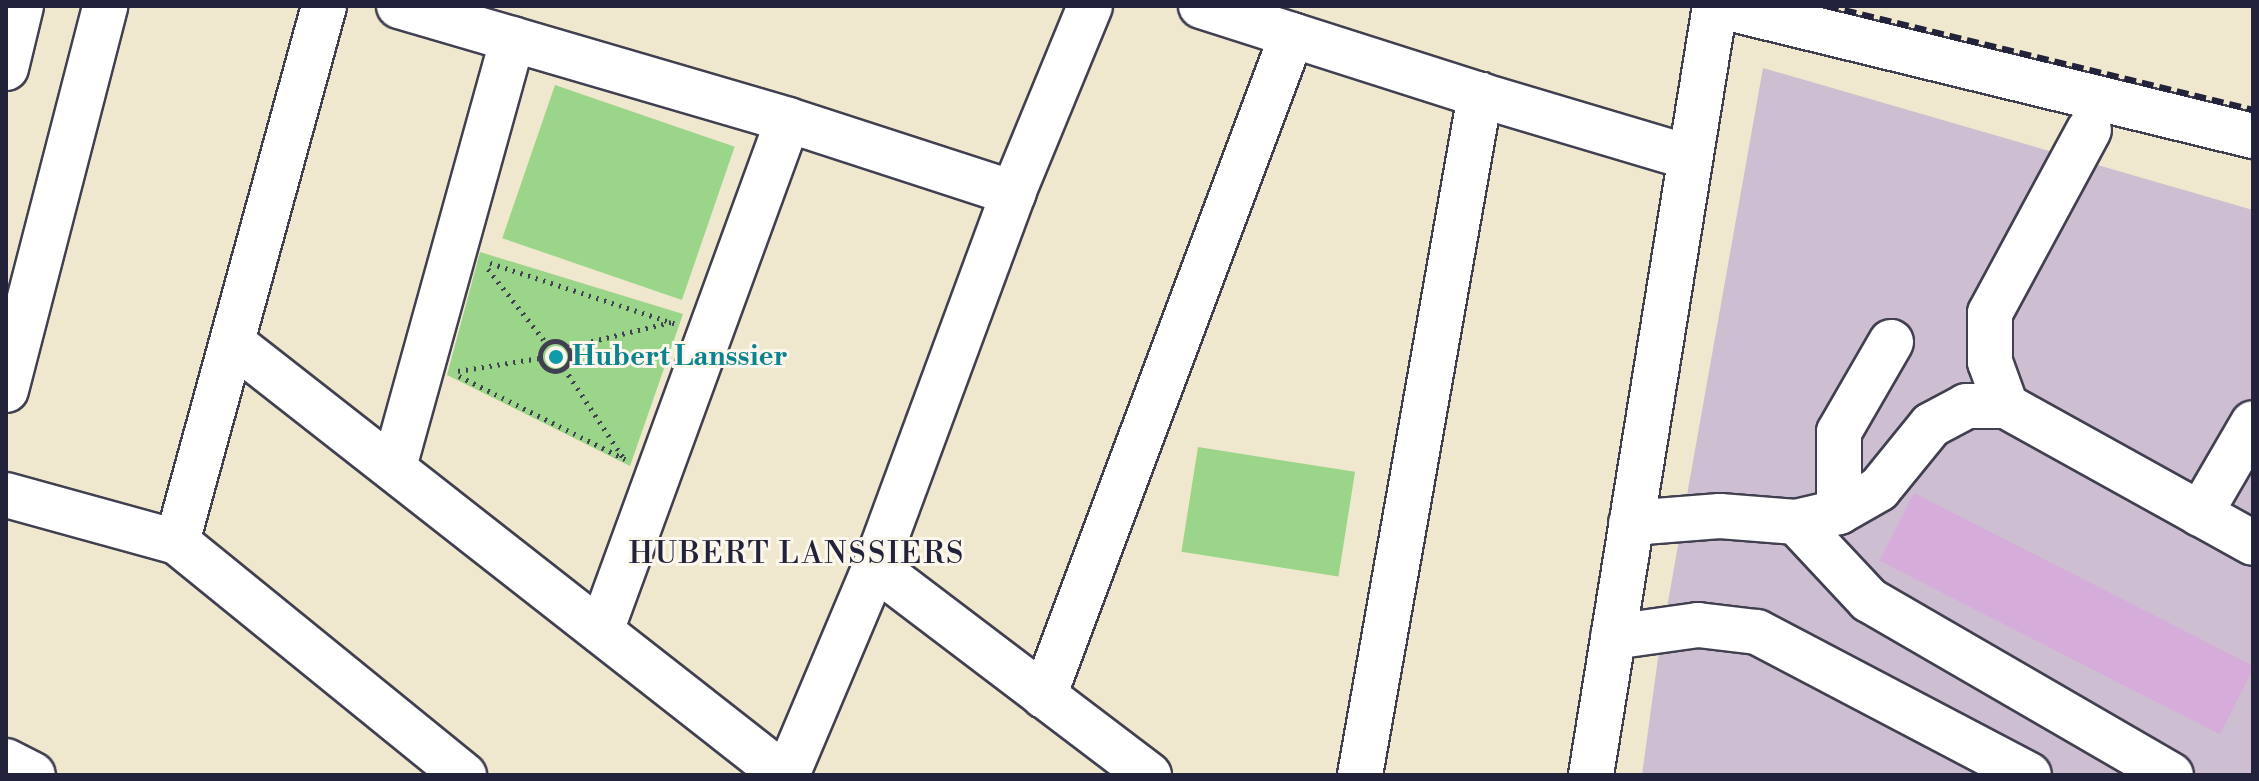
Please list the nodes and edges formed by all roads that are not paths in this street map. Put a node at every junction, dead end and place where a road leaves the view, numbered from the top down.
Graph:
1 (21, 6) edge
2 (105, 6) edge
3 (324, 6) edge
4 (399, 6) edge
5 (1090, 6) edge
6 (1201, 6) edge
7 (1717, 6) edge
8 (1292, 35) junction
9 (513, 39) junction
10 (6, 68) edge
11 (1480, 95) junction
12 (788, 120) junction
13 (2089, 130) dead end
14 (2253, 136) edge
15 (1688, 157) junction
16 (1013, 193) junction
17 (1891, 342) dead end
18 (234, 344) junction
19 (6, 390) edge
20 (2006, 406) junction
21 (2253, 423) edge
22 (394, 467) junction
23 (6, 495) edge
24 (1839, 512) junction
25 (2200, 514) junction
26 (1796, 522) junction
27 (1631, 523) junction
28 (177, 542) junction
29 (2253, 543) edge
30 (875, 567) junction
31 (601, 631) junction
32 (1613, 637) junction
33 (1044, 696) junction
34 (6, 761) edge
35 (33, 775) edge
36 (464, 775) edge
37 (786, 775) edge
38 (1149, 775) edge
39 (1360, 775) edge
40 (1591, 775) edge
41 (2029, 775) edge
42 (2171, 775) edge

1 - 10 street
2 - 19 street
3 - 18 street
4 - 9 street
5 - 16 street
6 - 8 street
7 - 14 street
7 - 15 street
8 - 11 street
8 - 33 street
9 - 12 street
9 - 22 street
11 - 15 street
11 - 39 street
12 - 16 street
12 - 31 street
13 - 20 street
15 - 27 street
16 - 30 street
17 - 24 street
18 - 22 street
18 - 28 street
20 - 24 street
20 - 25 street
21 - 25 street
22 - 31 street
23 - 28 street
24 - 26 street
25 - 29 street
26 - 27 street
26 - 42 street
27 - 32 street
28 - 36 street
30 - 33 street
30 - 37 street
31 - 37 street
32 - 40 street
32 - 41 street
33 - 38 street
34 - 35 street

